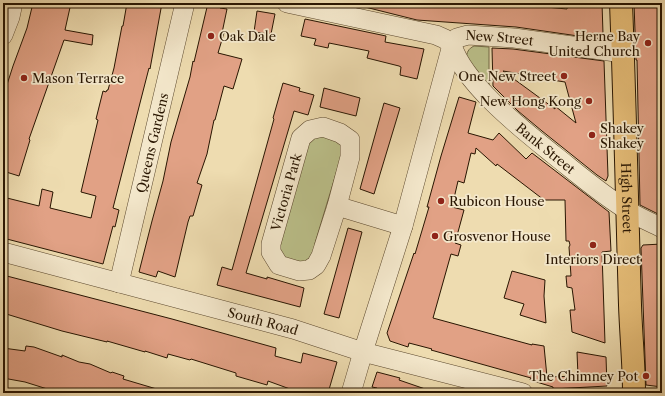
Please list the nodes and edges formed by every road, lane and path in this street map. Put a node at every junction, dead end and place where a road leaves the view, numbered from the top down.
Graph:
1 (13, 3) edge
2 (185, 3) edge
3 (288, 3) edge
4 (621, 3) edge
5 (3, 35) edge
6 (452, 45) junction
7 (623, 53) junction
8 (337, 206) junction
9 (628, 211) junction
10 (403, 226) junction
11 (662, 228) edge
12 (3, 252) edge
13 (119, 282) junction
14 (363, 352) junction
15 (351, 393) edge
16 (523, 393) edge
17 (634, 393) edge

1 - 5 street
2 - 13 street, Queens Gardens
3 - 6 street
4 - 7 main road, High Street
6 - 7 street, New Street
6 - 9 street, Bank Street
6 - 10 street
7 - 9 main road, High Street
8 - 8 street, Victoria Park
8 - 10 street
9 - 11 street, Bank Street
9 - 17 main road, High Street
10 - 14 street
12 - 13 street, South Road
13 - 14 street, South Road
14 - 15 street
14 - 16 street, South Road

